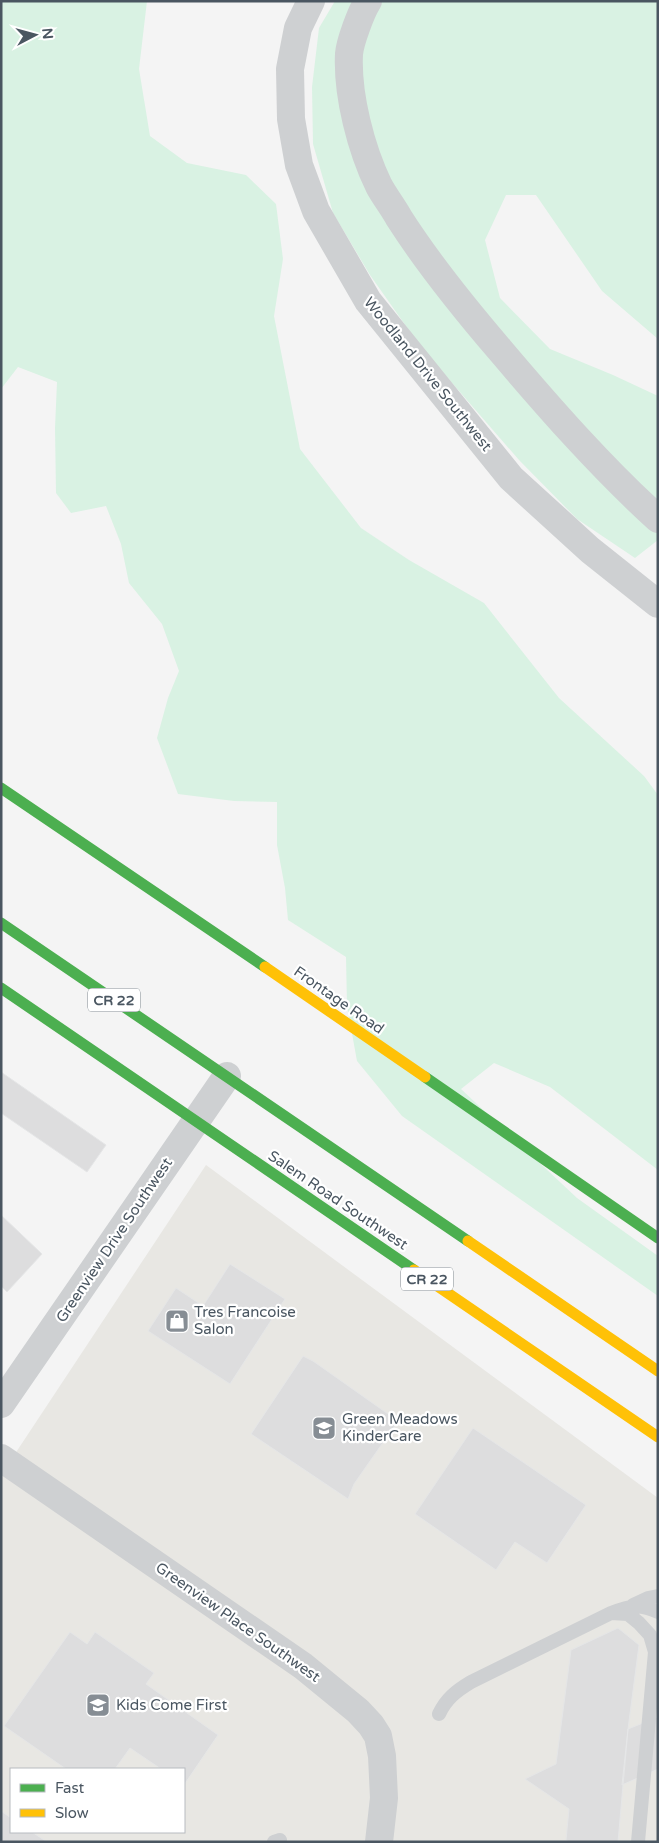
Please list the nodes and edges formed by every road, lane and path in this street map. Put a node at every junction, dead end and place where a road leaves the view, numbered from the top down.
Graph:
1 (311, 1) edge
2 (368, 1) edge
3 (658, 519) edge
4 (658, 604) edge
5 (1, 788) edge
6 (1, 923) edge
7 (1, 988) edge
8 (227, 1076) junction
9 (195, 1120) junction
10 (658, 1238) edge
11 (658, 1371) edge
12 (1, 1404) edge
13 (654, 1441) edge
14 (1, 1458) edge
15 (658, 1596) edge
16 (632, 1605) junction
17 (658, 1612) edge
18 (611, 1613) junction
19 (439, 1714) dead end
20 (379, 1842) edge
21 (638, 1842) edge

1 - 4 street, Woodland Drive Southwest
2 - 3 street
5 - 10 main road, Frontage Road
6 - 8 main road, CR 22
7 - 9 main road, Salem Road Southwest / CR 22
8 - 9 street, Greenview Drive Southwest
8 - 11 main road, CR 22
9 - 12 street, Greenview Drive Southwest
9 - 13 main road, Salem Road Southwest / CR 22
14 - 20 street, Greenview Place Southwest
15 - 16 lane
16 - 17 lane
16 - 18 lane
18 - 19 lane
18 - 21 lane

